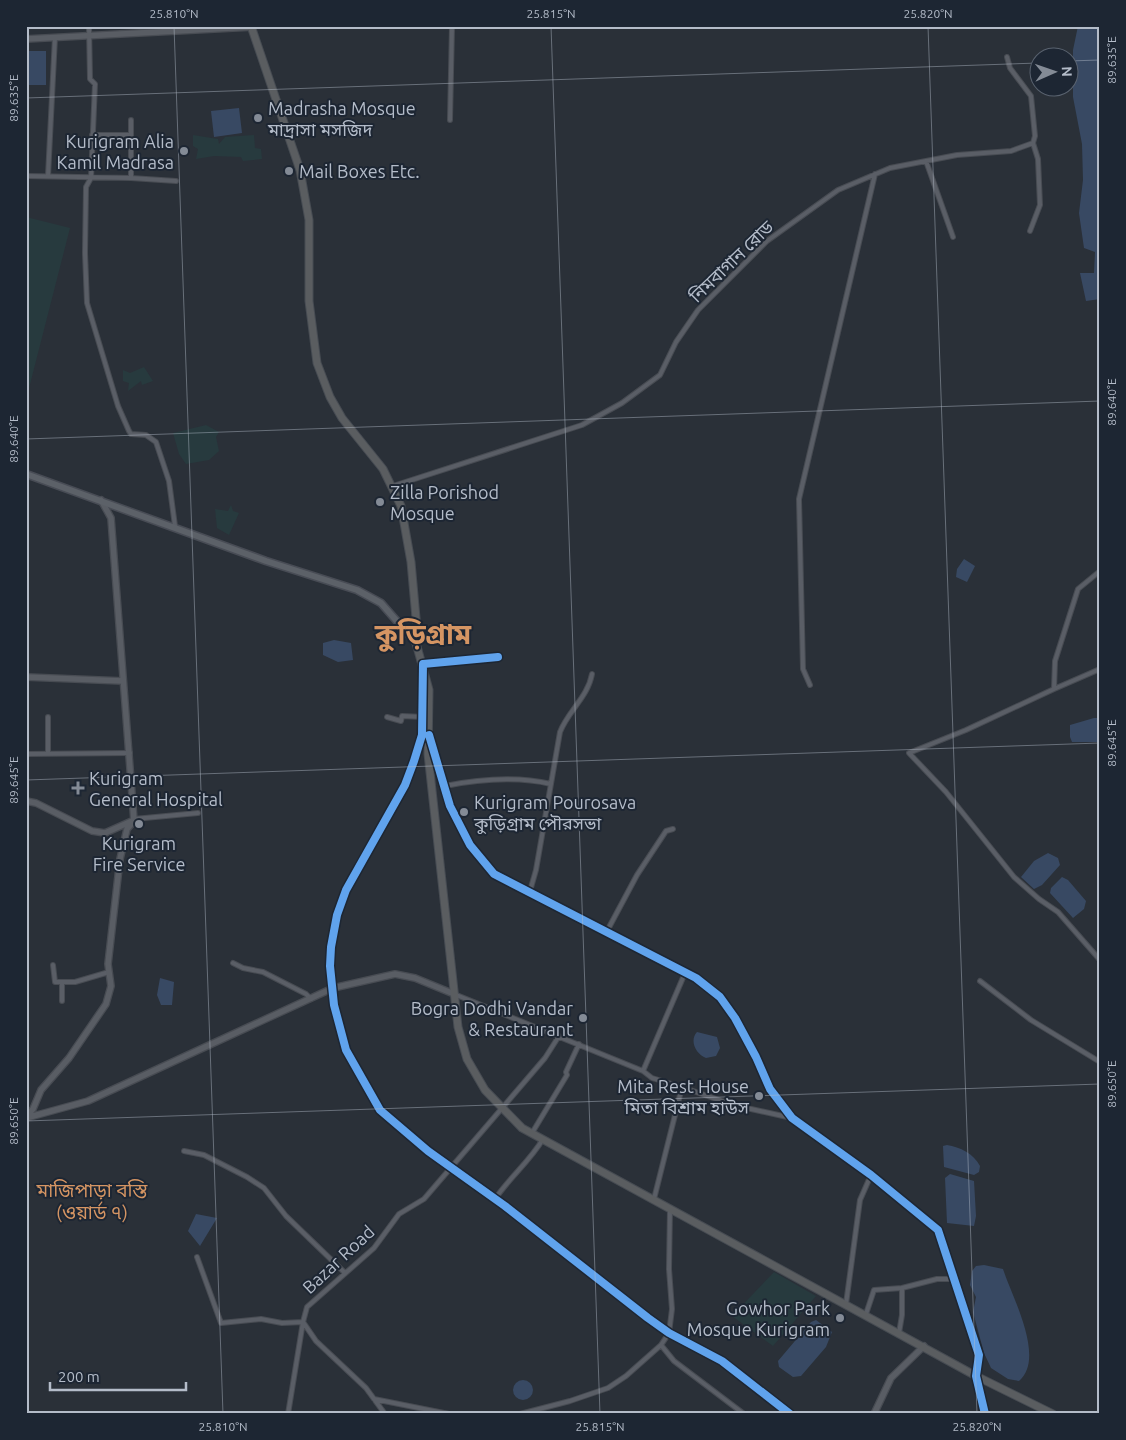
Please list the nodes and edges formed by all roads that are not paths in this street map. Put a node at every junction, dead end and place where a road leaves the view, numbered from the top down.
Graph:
1 (89, 26) edge
2 (452, 26) edge
3 (252, 27) edge
4 (157, 29) edge
5 (89, 36) junction
6 (55, 37) junction
7 (26, 39) edge
8 (1007, 57) dead end
9 (131, 120) dead end
10 (450, 120) dead end
11 (92, 134) junction
12 (131, 137) junction
13 (1033, 143) junction
14 (926, 161) junction
15 (875, 174) junction
16 (26, 176) edge
17 (48, 176) junction
18 (91, 178) junction
19 (131, 178) junction
20 (176, 182) dead end
21 (1030, 231) dead end
22 (953, 237) dead end
23 (26, 474) edge
24 (393, 486) junction
25 (102, 500) junction
26 (119, 507) junction
27 (111, 518) junction
28 (175, 526) junction
29 (1100, 571) edge
30 (416, 642) junction
31 (498, 657) dead end
32 (423, 664) junction
33 (1100, 669) edge
34 (592, 674) dead end
35 (26, 678) edge
36 (123, 681) junction
37 (810, 685) dead end
38 (1054, 689) junction
39 (48, 717) dead end
40 (387, 718) dead end
41 (423, 718) junction
42 (429, 734) junction
43 (130, 753) junction
44 (26, 754) edge
45 (48, 754) junction
46 (551, 784) junction
47 (444, 786) junction
48 (26, 801) edge
49 (198, 813) dead end
50 (134, 820) junction
51 (673, 829) dead end
52 (530, 891) junction
53 (606, 932) junction
54 (1100, 960) edge
55 (234, 963) dead end
56 (53, 965) dead end
57 (109, 972) junction
58 (685, 973) junction
59 (980, 981) dead end
60 (62, 982) junction
61 (333, 988) junction
62 (454, 994) junction
63 (311, 999) junction
64 (62, 1001) dead end
65 (559, 1036) junction
66 (580, 1044) junction
67 (1100, 1062) edge
68 (643, 1072) junction
69 (682, 1087) junction
70 (502, 1108) junction
71 (26, 1117) edge
72 (792, 1118) junction
73 (532, 1133) junction
74 (543, 1139) junction
75 (184, 1151) dead end
76 (451, 1168) junction
77 (871, 1175) junction
78 (495, 1199) junction
79 (654, 1199) junction
80 (670, 1208) junction
81 (197, 1257) dead end
82 (345, 1273) junction
83 (955, 1278) junction
84 (902, 1288) junction
85 (846, 1304) junction
86 (866, 1314) junction
87 (303, 1322) junction
88 (669, 1333) junction
89 (899, 1333) junction
90 (661, 1345) junction
91 (924, 1346) junction
92 (976, 1376) junction
93 (374, 1399) junction
94 (288, 1414) edge
95 (385, 1414) edge
96 (449, 1414) edge
97 (520, 1414) edge
98 (744, 1414) edge
99 (790, 1414) edge
100 (874, 1414) edge
101 (985, 1414) edge
102 (1053, 1414) edge

1 - 5 street
2 - 10 street
3 - 4 street
3 - 24 highway
4 - 5 street
5 - 6 street
5 - 11 street
6 - 7 street
6 - 17 street
8 - 13 street
9 - 12 street
11 - 12 street
11 - 18 street
12 - 19 street
13 - 14 street, নিমবাগান রোড
13 - 21 street
14 - 15 street, নিমবাগান রোড
14 - 22 street
15 - 24 street, নিমবাগান রোড
15 - 37 street
16 - 17 street
17 - 18 street
18 - 19 street
18 - 28 street
19 - 20 street
23 - 25 main road
24 - 30 highway
25 - 26 main road
25 - 27 street
26 - 27 street
26 - 28 main road
27 - 36 street
28 - 30 main road
29 - 38 street
30 - 32 highway
31 - 32 street
32 - 41 street
32 - 42 highway
33 - 38 street
34 - 46 street
35 - 36 street
36 - 43 street
38 - 54 street
39 - 45 street
40 - 41 street
41 - 61 street
42 - 47 street
42 - 62 highway
43 - 45 street
43 - 50 street
44 - 45 street
46 - 47 street
46 - 52 street
47 - 52 street
48 - 50 street
49 - 50 street
50 - 57 street
51 - 53 street
52 - 53 street
53 - 58 street
55 - 63 street
56 - 60 street
57 - 60 street
57 - 71 street
58 - 68 street
58 - 72 street
59 - 67 street
60 - 64 street
61 - 62 street
61 - 63 street
61 - 76 street
62 - 65 street
62 - 70 highway
63 - 71 street
65 - 66 street
65 - 70 street, Bazar Road
66 - 68 street
66 - 73 street
68 - 69 street
69 - 72 street
69 - 79 street
70 - 73 highway
70 - 76 street, Bazar Road
72 - 77 street
73 - 74 highway
74 - 78 street
74 - 79 highway
75 - 82 street
76 - 78 street
76 - 82 street, Bazar Road
77 - 83 street
77 - 85 street
78 - 88 street
79 - 80 highway
80 - 85 highway
80 - 88 street
81 - 87 street
82 - 87 street, Bazar Road
83 - 84 street
83 - 92 street
84 - 86 street
84 - 89 street
85 - 86 highway
86 - 89 highway
87 - 93 street, Bazar Road
87 - 94 street
88 - 90 street
88 - 99 street
89 - 91 highway
90 - 97 street
90 - 98 street
91 - 92 highway
91 - 100 street
92 - 101 street
92 - 102 highway
93 - 95 street, Bazar Road
93 - 96 street

